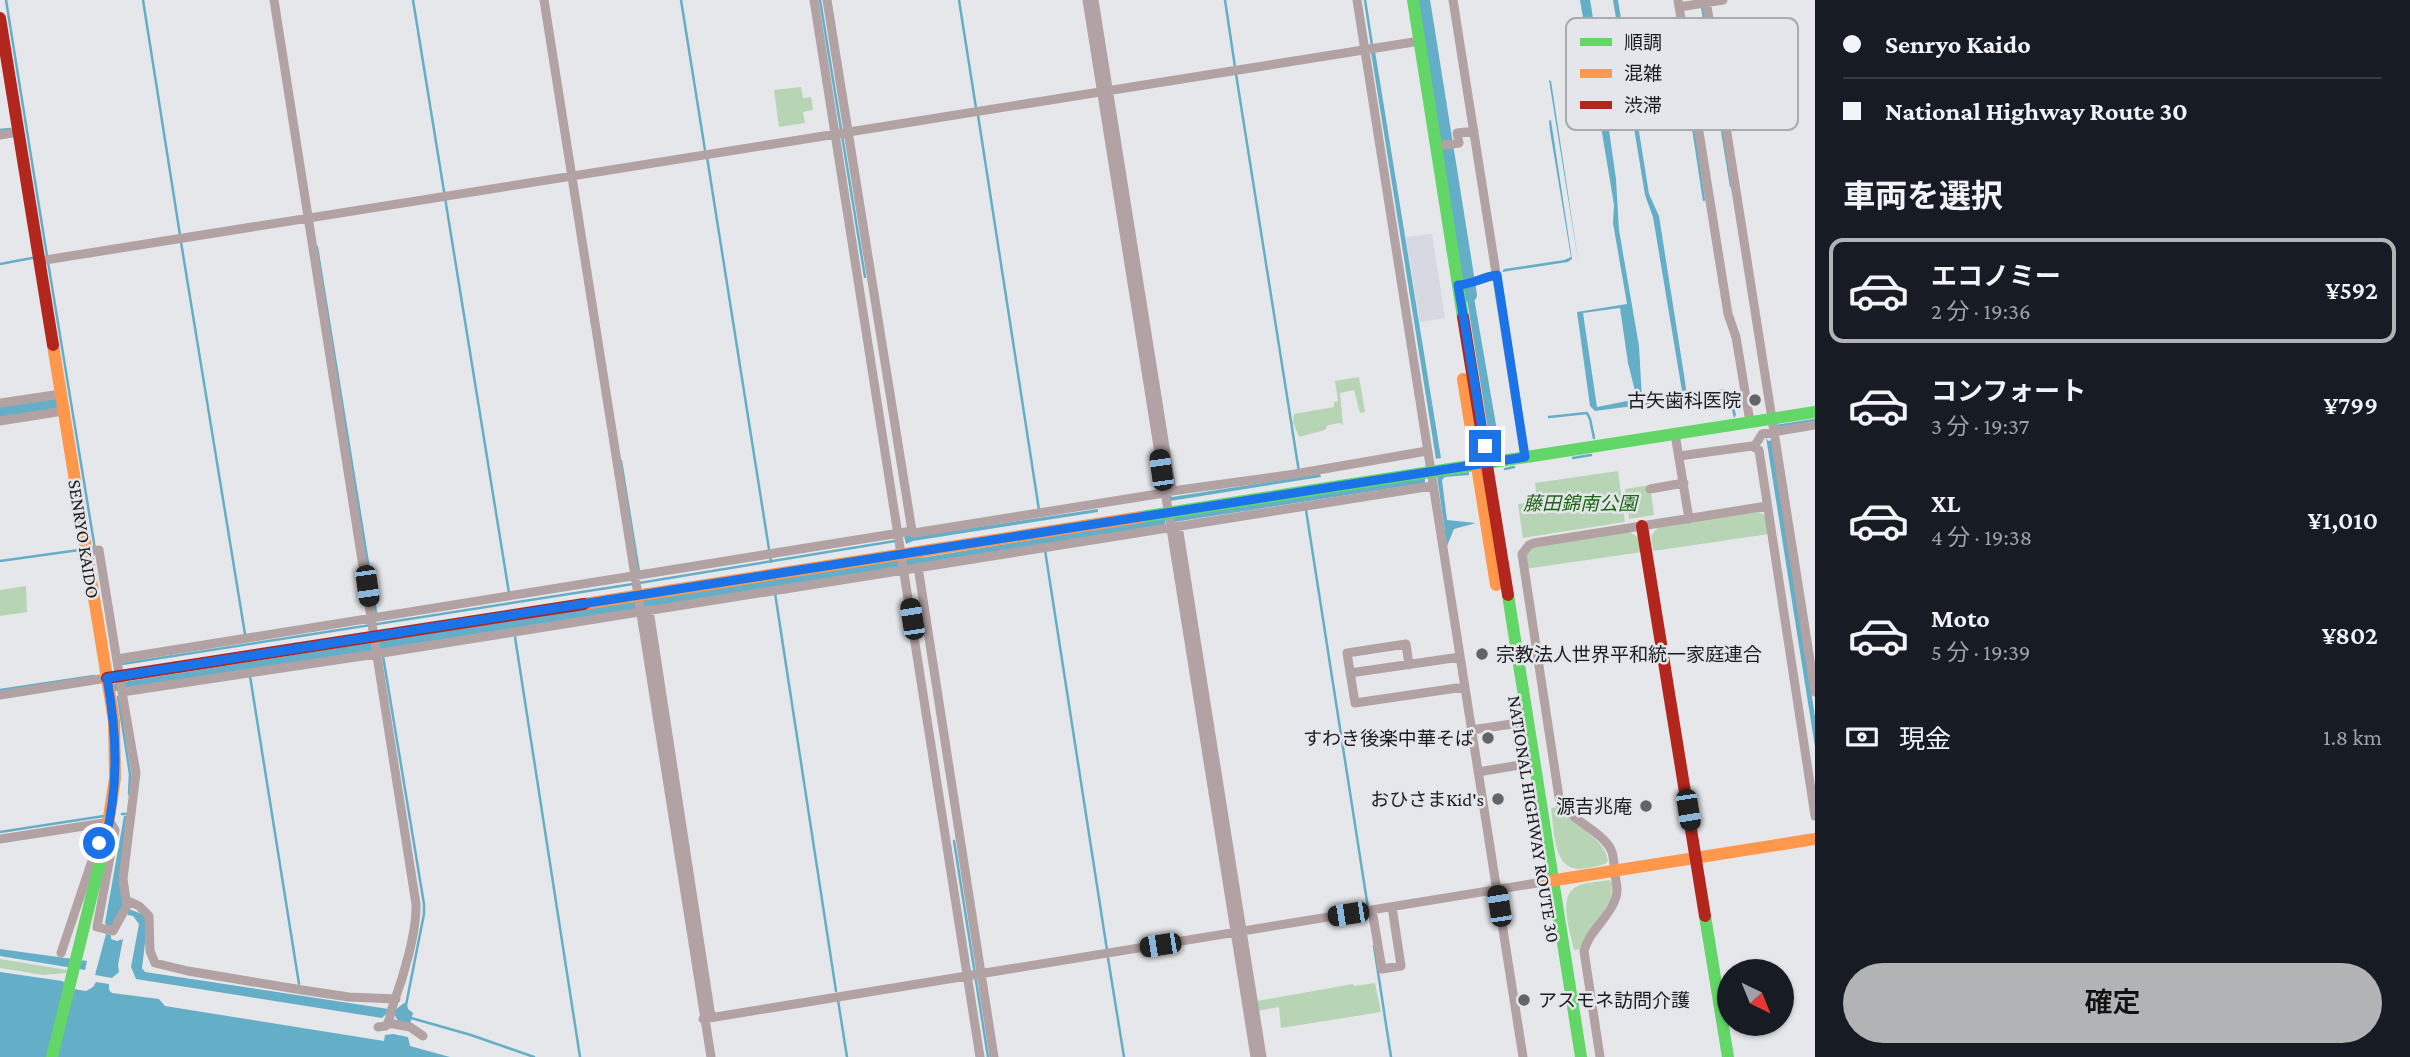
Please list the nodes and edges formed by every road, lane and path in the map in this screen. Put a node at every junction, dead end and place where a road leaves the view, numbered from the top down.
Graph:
1 (274, 0) edge
2 (544, 0) edge
3 (814, 0) edge
4 (827, 0) edge
5 (1087, 0) edge
6 (1094, 0) edge
7 (1357, 0) edge
8 (1404, 0) edge
9 (1413, 0) edge
10 (1453, 0) edge
11 (1723, 0) edge
12 (1704, 2) edge
13 (1678, 3) edge
14 (0, 18) edge
15 (1415, 41) junction
16 (1370, 49) junction
17 (1105, 91) junction
18 (1698, 130) edge
19 (1725, 130) edge
20 (1474, 131) junction
21 (18, 132) junction
22 (842, 133) junction
23 (0, 135) edge
24 (1443, 145) junction
25 (574, 175) junction
26 (311, 219) junction
27 (45, 260) junction
28 (1497, 275) junction
29 (1465, 284) junction
30 (61, 394) junction
31 (0, 403) edge
32 (63, 411) junction
33 (1815, 412) edge
34 (0, 421) edge
35 (1750, 422) junction
36 (1815, 425) edge
37 (1774, 426) junction
38 (1676, 439) junction
39 (1754, 447) junction
40 (1427, 451) junction
41 (1679, 456) junction
42 (1525, 457) junction
43 (1482, 463) junction
44 (1430, 471) junction
45 (1684, 483) junction
46 (1432, 486) junction
47 (1650, 489) dead end
48 (1168, 505) junction
49 (1767, 506) junction
50 (1102, 511) junction
51 (1689, 519) junction
52 (1642, 526) junction
53 (92, 551) junction
54 (906, 551) junction
55 (640, 592) junction
56 (375, 632) junction
57 (1460, 657) junction
58 (117, 659) junction
59 (1409, 664) junction
60 (1350, 673) junction
61 (118, 684) junction
62 (1464, 687) junction
63 (1815, 692) edge
64 (0, 695) edge
65 (933, 706) junction
66 (1519, 723) junction
67 (1471, 730) junction
68 (1525, 764) junction
69 (1481, 772) junction
70 (1815, 816) edge
71 (110, 822) junction
72 (0, 839) edge
73 (1815, 839) edge
74 (105, 841) junction
75 (955, 844) junction
76 (1696, 859) junction
77 (1614, 872) junction
78 (1549, 881) junction
79 (1497, 890) junction
80 (1392, 907) junction
81 (127, 908) junction
82 (1372, 910) junction
83 (1239, 932) junction
84 (61, 953) dead end
85 (975, 974) junction
86 (392, 1010) junction
87 (707, 1018) junction
88 (378, 1027) dead end
89 (423, 1036) dead end
90 (52, 1057) edge
91 (711, 1057) edge
92 (980, 1057) edge
93 (994, 1057) edge
94 (1255, 1057) edge
95 (1262, 1057) edge
96 (1523, 1057) edge
97 (1572, 1057) edge
98 (1581, 1057) edge
99 (1601, 1057) edge
100 (1728, 1057) edge

1 - 26 street
2 - 25 street
3 - 22 street
4 - 22 street
5 - 17 street
6 - 17 street
7 - 16 street
8 - 15 main road, NATIONAL HIGHWAY ROUTE 30
9 - 15 main road, NATIONAL HIGHWAY ROUTE 30
10 - 20 street
11 - 12 street
12 - 13 street
14 - 21 main road, SENRYO KAIDO
15 - 16 street
15 - 24 main road, NATIONAL HIGHWAY ROUTE 30
15 - 43 main road, NATIONAL HIGHWAY ROUTE 30
16 - 17 street
16 - 40 street
17 - 22 street
17 - 48 street
18 - 35 street
19 - 37 street
20 - 24 street
20 - 28 street
21 - 23 street
21 - 27 main road, SENRYO KAIDO
22 - 25 street
22 - 54 street
24 - 29 main road, NATIONAL HIGHWAY ROUTE 30
25 - 26 street
25 - 55 street
26 - 27 street
26 - 56 street
27 - 30 main road, SENRYO KAIDO
28 - 29 street
28 - 42 street
29 - 43 main road, NATIONAL HIGHWAY ROUTE 30
30 - 31 street
30 - 32 main road, SENRYO KAIDO
32 - 34 street
32 - 53 main road, SENRYO KAIDO
33 - 37 main road
35 - 37 main road
35 - 38 main road
36 - 37 street
37 - 39 street
37 - 63 street
38 - 41 street
38 - 42 main road
39 - 41 street
39 - 49 street
40 - 44 street
40 - 48 street
41 - 45 street
42 - 43 main road
43 - 44 main road
43 - 66 main road, NATIONAL HIGHWAY ROUTE 30
43 - 78 main road, NATIONAL HIGHWAY ROUTE 30
44 - 46 street
44 - 48 main road
45 - 47 street
45 - 51 street
46 - 48 street
46 - 57 street
48 - 50 main road
48 - 50 street
48 - 54 street
48 - 83 street
49 - 51 street
49 - 70 street
50 - 54 main road
50 - 54 street
51 - 52 street
52 - 76 main road
52 - 77 street
53 - 58 street
53 - 61 main road, SENRYO KAIDO
54 - 55 main road
54 - 55 street
54 - 65 street
54 - 65 street
55 - 56 main road
55 - 56 street
55 - 87 street
56 - 58 street
56 - 61 main road
56 - 86 street
57 - 59 street
57 - 62 street
58 - 61 street
59 - 60 street
59 - 60 street
60 - 62 street
61 - 64 street
61 - 71 main road, SENRYO KAIDO
61 - 81 street
62 - 67 street
65 - 75 street
65 - 75 street
66 - 67 street
66 - 68 main road, NATIONAL HIGHWAY ROUTE 30
67 - 69 street
68 - 69 street
68 - 78 main road, NATIONAL HIGHWAY ROUTE 30
69 - 79 street
71 - 72 street
71 - 74 main road, SENRYO KAIDO
71 - 81 street
73 - 76 main road
74 - 84 street
74 - 90 main road, SENRYO KAIDO
75 - 85 street
76 - 77 main road
76 - 100 main road
77 - 78 main road
77 - 99 street
78 - 79 street
78 - 97 main road, NATIONAL HIGHWAY ROUTE 30
78 - 98 main road, NATIONAL HIGHWAY ROUTE 30
79 - 80 street
79 - 96 street
80 - 82 street
80 - 82 street
81 - 86 street
82 - 83 street
83 - 85 street
83 - 94 street
83 - 95 street
85 - 87 street
85 - 92 street
85 - 93 street
86 - 88 street
86 - 89 street
87 - 91 street

